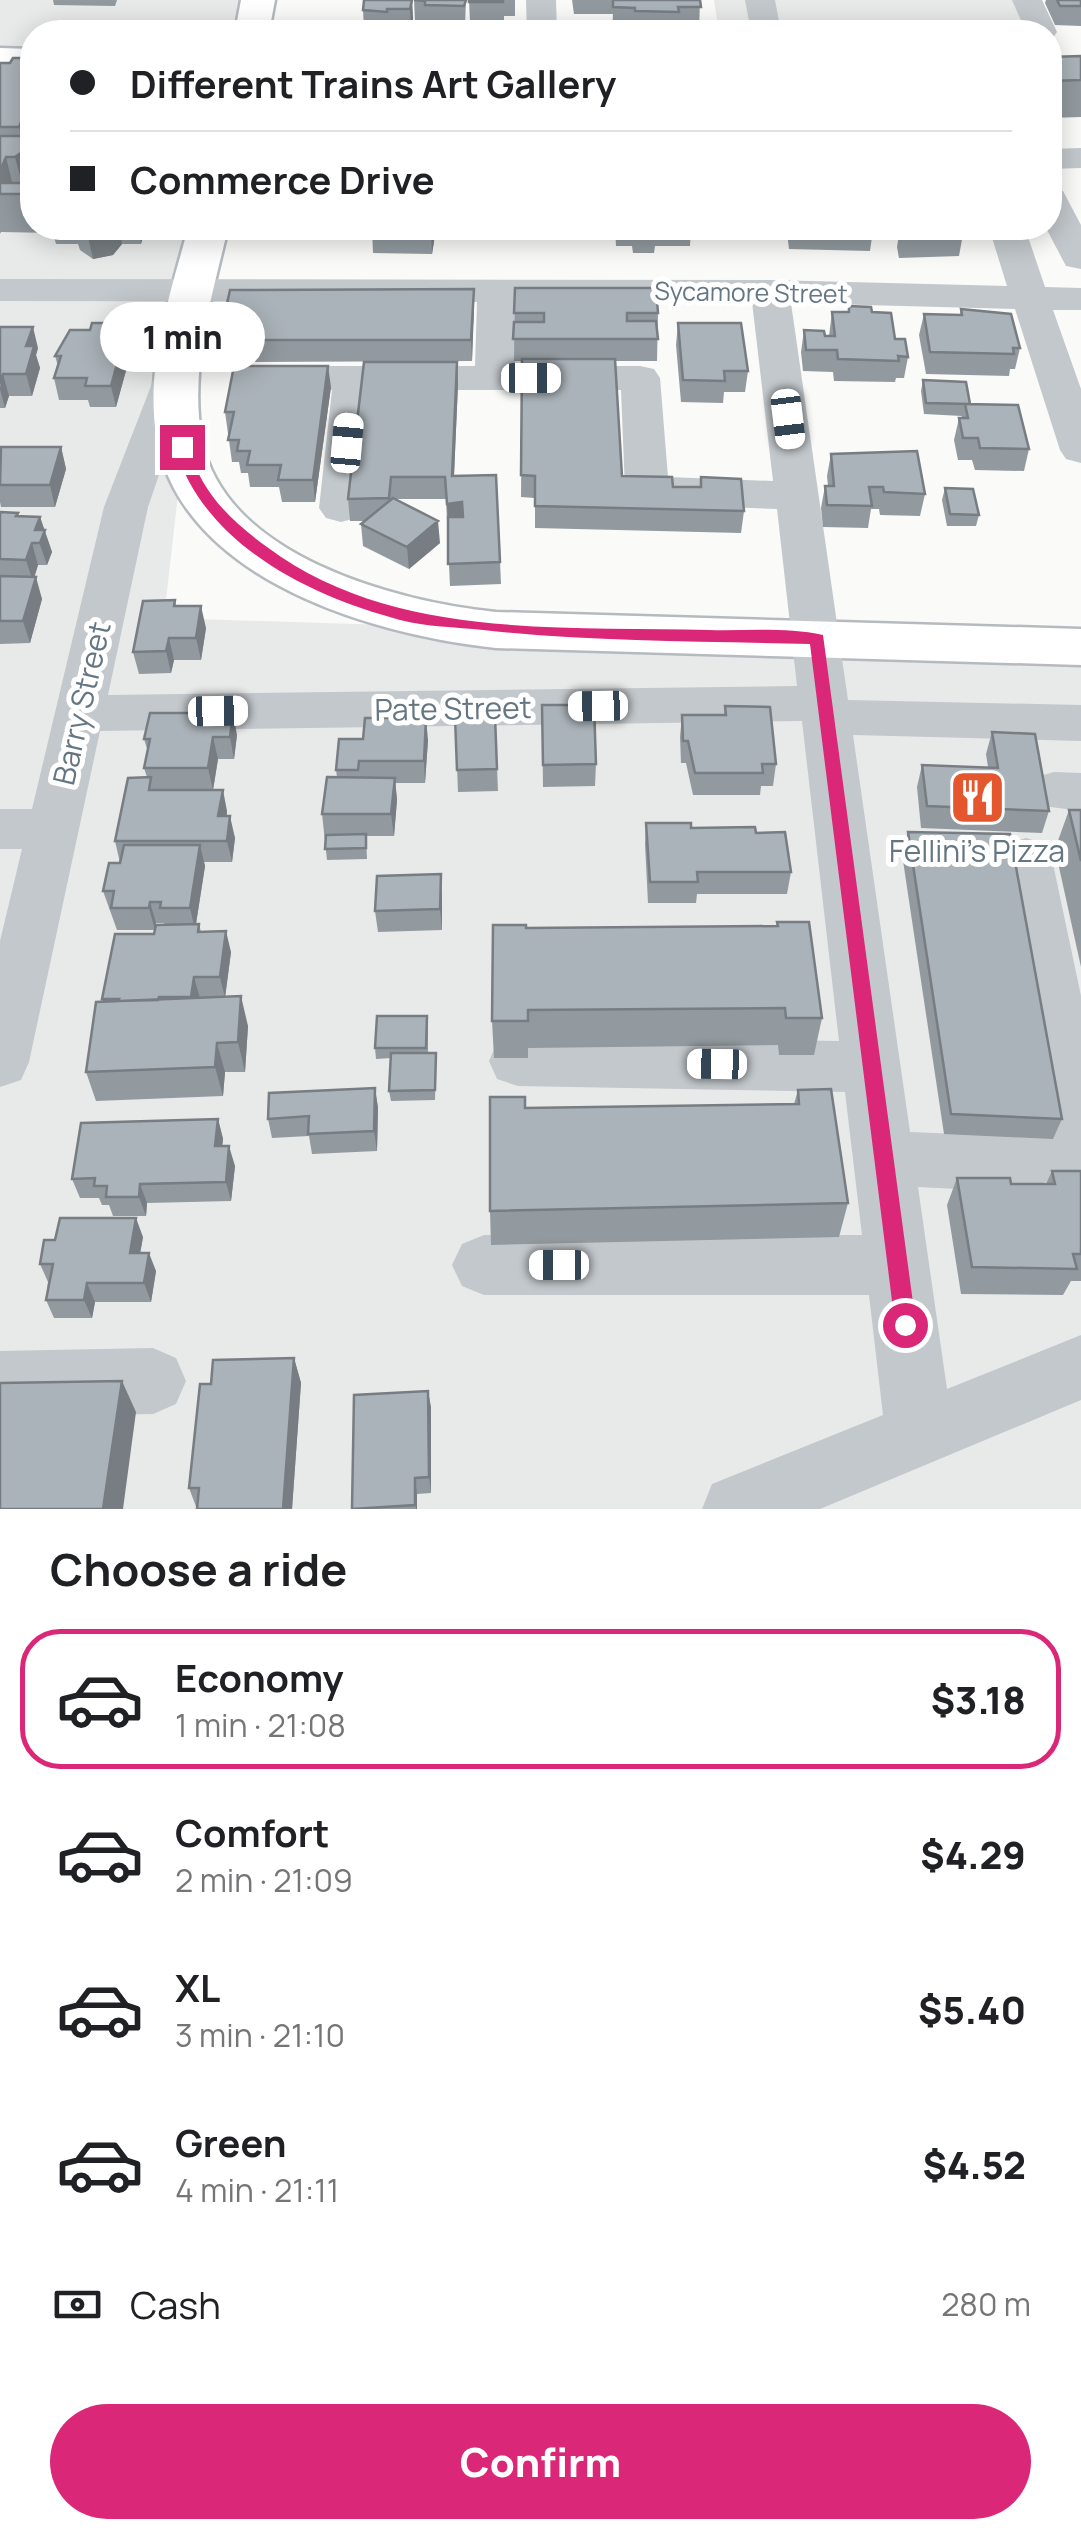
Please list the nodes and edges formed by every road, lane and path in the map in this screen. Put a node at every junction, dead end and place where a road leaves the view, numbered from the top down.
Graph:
1 (1062, 223) edge
2 (205, 240) edge
3 (1011, 240) edge
4 (1079, 258) edge
5 (195, 289) junction
6 (0, 290) edge
7 (496, 290) junction
8 (770, 291) junction
9 (1033, 298) junction
10 (1081, 299) edge
11 (182, 349) junction
12 (241, 378) edge
13 (353, 378) junction
14 (495, 378) junction
15 (1081, 450) edge
16 (798, 496) junction
17 (341, 508) dead end
18 (818, 639) junction
19 (1081, 647) edge
20 (827, 710) junction
21 (80, 713) junction
22 (1081, 723) edge
23 (52, 829) junction
24 (0, 830) edge
25 (1026, 859) dead end
26 (518, 1061) dead end
27 (0, 1062) edge
28 (873, 1067) junction
29 (884, 1159) junction
30 (484, 1265) dead end
31 (898, 1265) junction
32 (1081, 1367) edge
33 (153, 1382) dead end
34 (0, 1384) edge
35 (920, 1433) junction
36 (737, 1509) edge

1 - 4 street
2 - 5 main road
3 - 9 street
5 - 6 street, Sycamore Street
5 - 7 street, Sycamore Street
5 - 11 main road
7 - 8 street, Sycamore Street
7 - 14 street
8 - 9 street, Sycamore Street
8 - 16 street
9 - 10 street, Sycamore Street
9 - 15 street
11 - 18 main road
11 - 21 street, Barry Street
12 - 13 street
13 - 14 street
13 - 17 street
14 - 16 street
16 - 18 street
18 - 19 main road
18 - 20 street
20 - 21 street, Pate Street
20 - 22 street, Pate Street
20 - 28 street
21 - 23 street, Barry Street
23 - 24 street
23 - 27 street, Barry Street
25 - 29 street
26 - 28 street
28 - 29 street
29 - 31 street
30 - 31 street
31 - 35 street
32 - 35 street
33 - 34 street
35 - 36 street

